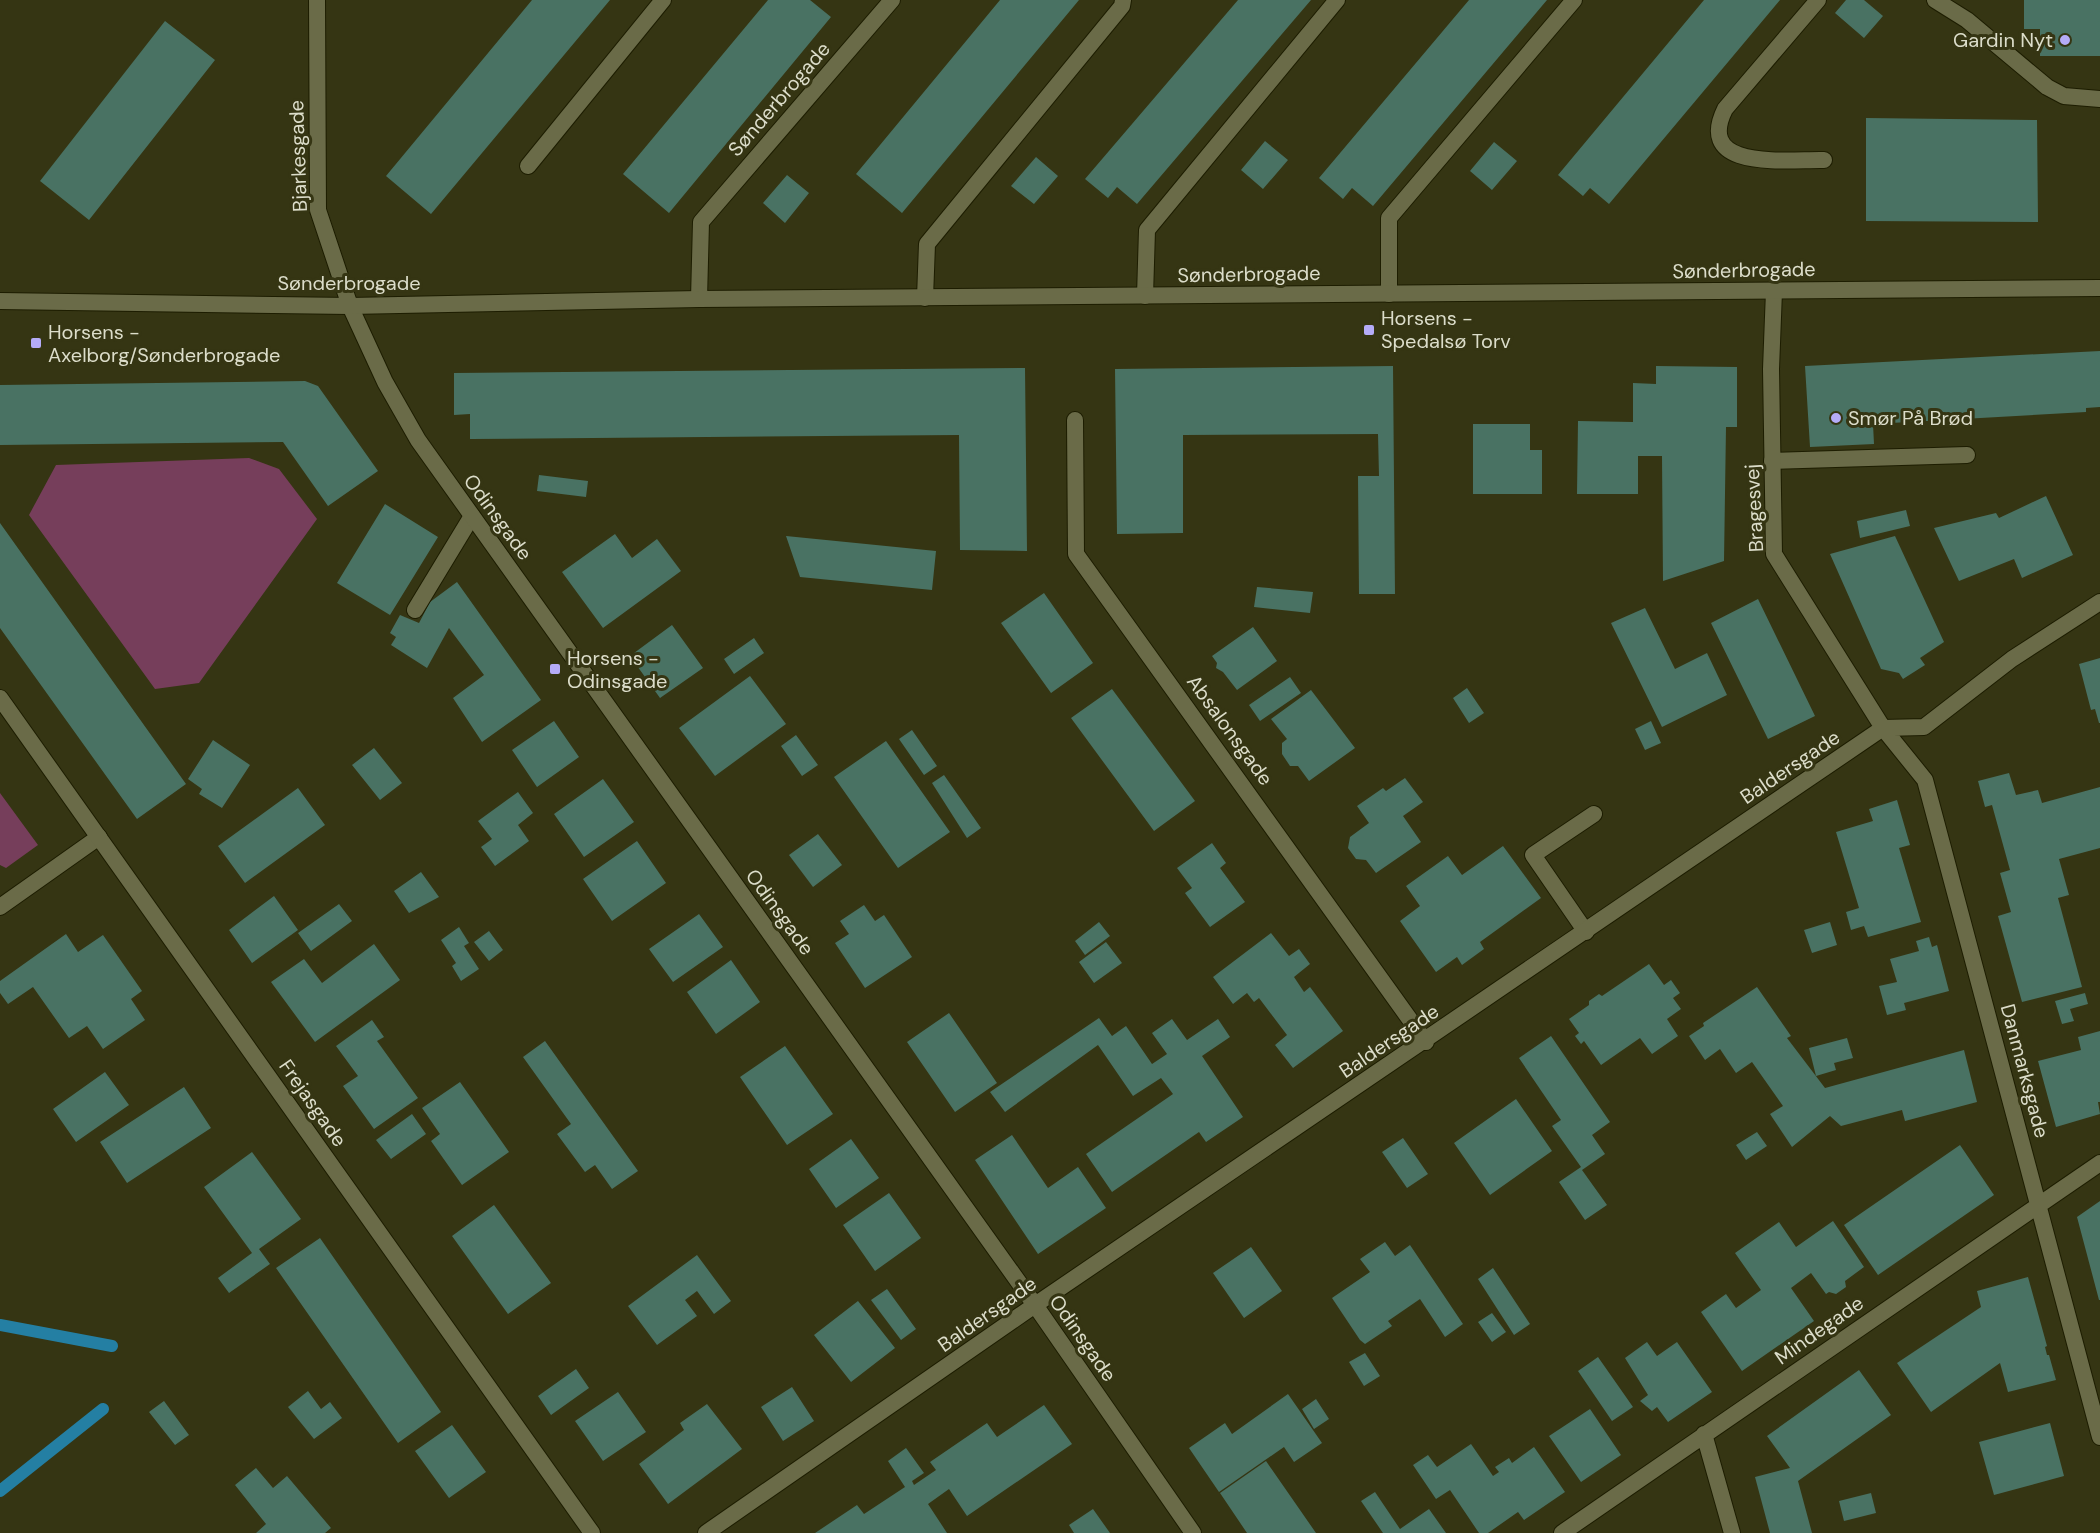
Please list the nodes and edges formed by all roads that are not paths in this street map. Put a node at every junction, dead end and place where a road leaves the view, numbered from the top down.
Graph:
1 (317, 0) edge
2 (663, 0) edge
3 (892, 0) edge
4 (1123, 0) edge
5 (1337, 0) edge
6 (1574, 0) edge
7 (1818, 0) edge
8 (1935, 0) edge
9 (2100, 99) edge
10 (1824, 160) dead end
11 (528, 166) dead end
12 (2100, 288) edge
13 (1774, 291) junction
14 (1389, 294) junction
15 (1145, 296) junction
16 (926, 298) junction
17 (699, 300) junction
18 (0, 301) edge
19 (350, 306) junction
20 (1075, 420) dead end
21 (1967, 455) dead end
22 (1772, 460) junction
23 (472, 516) junction
24 (2100, 602) edge
25 (415, 610) dead end
26 (0, 698) edge
27 (1883, 728) junction
28 (1594, 814) dead end
29 (99, 837) junction
30 (0, 906) edge
31 (1586, 932) junction
32 (1426, 1042) junction
33 (2100, 1163) edge
34 (2038, 1204) junction
35 (1035, 1305) junction
36 (1704, 1434) junction
37 (2100, 1437) edge
38 (592, 1533) edge
39 (706, 1533) edge
40 (1193, 1533) edge
41 (1563, 1533) edge
42 (1732, 1533) edge

1 - 19 street, Bjarkesgade
2 - 11 street
3 - 17 street, Sønderbrogade
4 - 16 street
5 - 15 street
6 - 14 street
7 - 10 street
8 - 9 street
12 - 13 street, Sønderbrogade
13 - 14 street, Sønderbrogade
13 - 22 street, Bragesvej
14 - 15 street, Sønderbrogade
15 - 16 street, Sønderbrogade
16 - 17 street, Sønderbrogade
17 - 19 street, Sønderbrogade
18 - 19 street, Sønderbrogade
19 - 23 street, Odinsgade
20 - 32 street, Absalonsgade
21 - 22 street
22 - 27 street, Bragesvej
23 - 25 street
23 - 35 street, Odinsgade
24 - 27 street
26 - 29 street, Frejasgade
27 - 31 street, Baldersgade
27 - 34 street, Danmarksgade
28 - 31 street
29 - 30 street
29 - 38 street, Frejasgade
31 - 32 street, Baldersgade
32 - 35 street, Baldersgade
33 - 34 street, Mindegade
34 - 36 street, Mindegade
34 - 37 street, Danmarksgade
35 - 39 street, Baldersgade
35 - 40 street, Odinsgade
36 - 41 street, Mindegade
36 - 42 street

